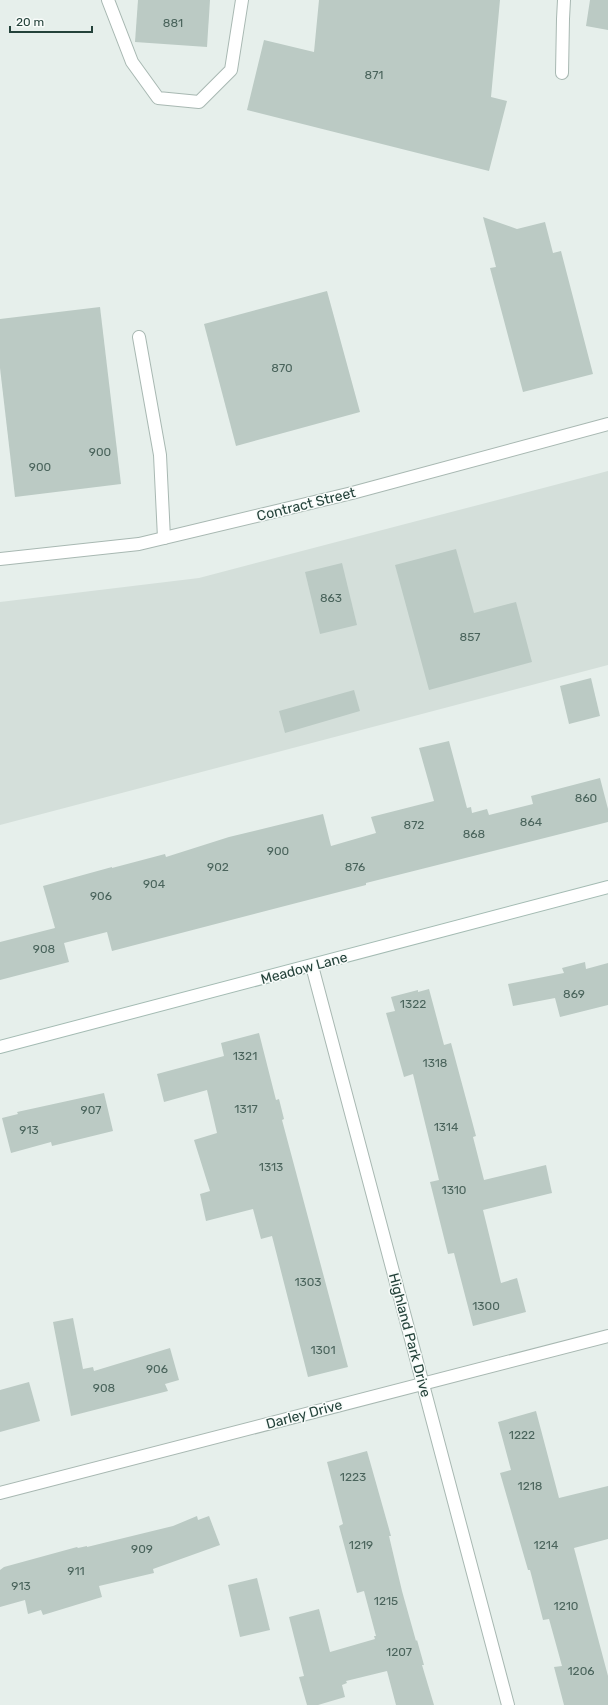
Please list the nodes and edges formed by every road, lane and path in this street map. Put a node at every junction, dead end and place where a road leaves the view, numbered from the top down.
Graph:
1 (108, 0) edge
2 (242, 0) edge
3 (564, 0) edge
4 (562, 73) dead end
5 (139, 337) dead end
6 (608, 424) edge
7 (164, 538) junction
8 (0, 559) edge
9 (608, 887) edge
10 (312, 966) junction
11 (0, 1047) edge
12 (608, 1336) edge
13 (423, 1384) junction
14 (0, 1493) edge
15 (508, 1705) edge

1 - 2 street
3 - 4 street
5 - 7 street
6 - 7 street, Contract Street
7 - 8 street, Contract Street
9 - 10 street, Meadow Lane
10 - 11 street, Meadow Lane
10 - 13 street, Highland Park Drive
12 - 13 street, Darley Drive
13 - 14 street, Darley Drive
13 - 15 street, Highland Park Drive

